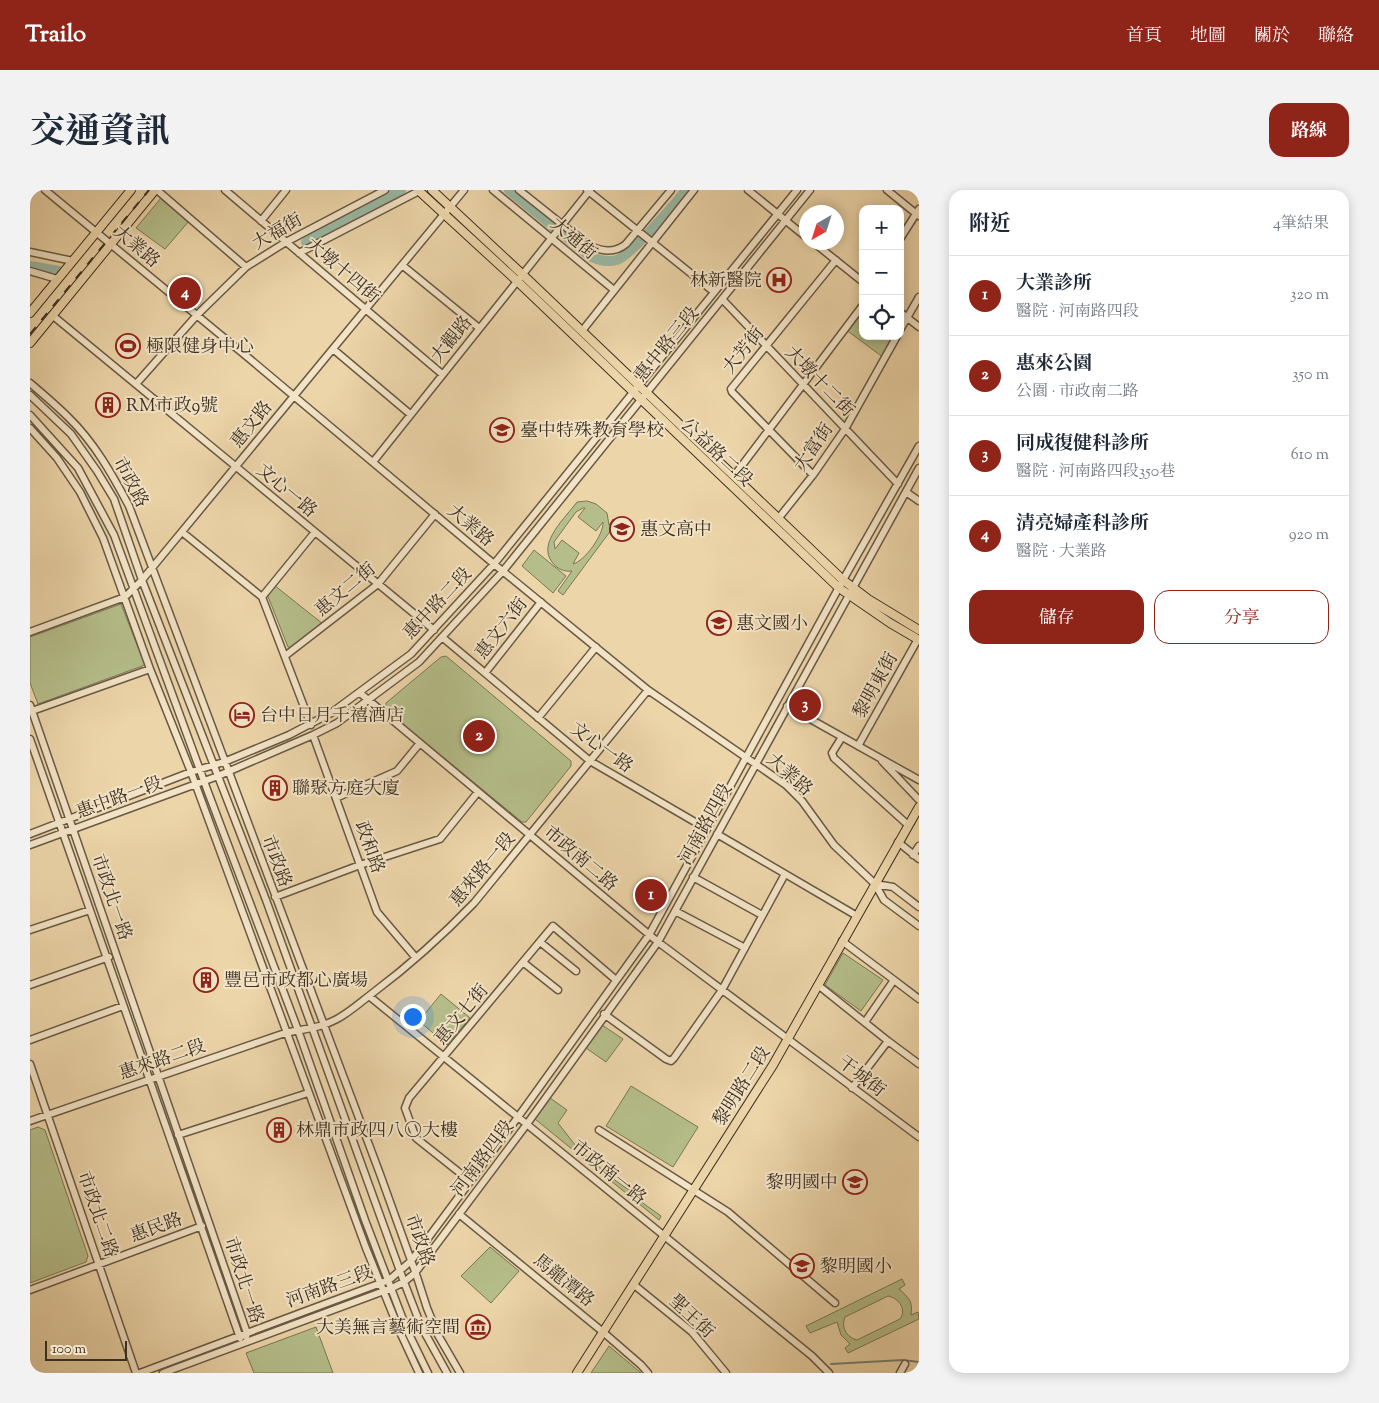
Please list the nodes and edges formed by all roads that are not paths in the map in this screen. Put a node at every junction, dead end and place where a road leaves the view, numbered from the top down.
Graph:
1 (45, 190) edge
2 (131, 190) edge
3 (156, 190) edge
4 (225, 190) edge
5 (286, 190) edge
6 (385, 190) edge
7 (432, 190) edge
8 (464, 190) edge
9 (493, 190) edge
10 (519, 190) edge
11 (589, 190) edge
12 (671, 190) edge
13 (694, 190) edge
14 (748, 190) edge
15 (797, 190) edge
16 (810, 190) edge
17 (887, 190) edge
18 (419, 191) edge
19 (450, 207) junction
20 (918, 213) edge
21 (444, 214) junction
22 (778, 214) junction
23 (785, 220) junction
24 (261, 221) junction
25 (561, 226) junction
26 (799, 231) edge
27 (96, 232) junction
28 (639, 232) junction
29 (904, 234) edge
30 (552, 237) junction
31 (286, 242) junction
32 (651, 242) junction
33 (111, 244) junction
34 (823, 250) edge
35 (30, 252) edge
36 (299, 252) junction
37 (836, 260) junction
38 (73, 261) junction
39 (402, 265) junction
40 (246, 268) junction
41 (30, 271) edge
42 (522, 274) junction
43 (57, 279) junction
44 (859, 279) edge
45 (517, 281) junction
46 (614, 290) junction
47 (714, 292) junction
48 (919, 297) edge
49 (722, 299) junction
50 (366, 309) junction
51 (859, 310) edge
52 (30, 313) edge
53 (52, 315) junction
54 (197, 315) junction
55 (904, 315) edge
56 (907, 318) junction
57 (904, 323) edge
58 (919, 326) edge
59 (479, 328) junction
60 (582, 330) junction
61 (895, 340) edge
62 (30, 343) edge
63 (766, 346) junction
64 (333, 349) junction
65 (442, 374) junction
66 (30, 383) edge
67 (136, 384) junction
68 (639, 385) junction
69 (803, 386) junction
70 (632, 392) junction
71 (646, 392) junction
72 (30, 395) edge
73 (294, 396) junction
74 (640, 400) junction
75 (410, 414) junction
76 (30, 415) edge
77 (30, 428) edge
78 (845, 429) junction
79 (769, 430) junction
80 (919, 446) edge
81 (373, 462) junction
82 (236, 466) junction
83 (919, 468) edge
84 (734, 476) junction
85 (813, 476) junction
86 (898, 484) junction
87 (906, 492) junction
88 (919, 500) edge
89 (435, 514) junction
90 (778, 519) junction
91 (182, 532) junction
92 (315, 532) junction
93 (494, 564) junction
94 (151, 570) junction
95 (503, 570) junction
96 (142, 580) junction
97 (843, 580) junction
98 (378, 584) junction
99 (134, 588) junction
100 (839, 588) junction
101 (852, 588) junction
102 (848, 595) junction
103 (125, 597) junction
104 (262, 597) junction
105 (541, 602) junction
106 (434, 630) junction
107 (919, 630) edge
108 (30, 632) edge
109 (442, 637) junction
110 (918, 640) edge
111 (596, 647) junction
112 (285, 656) junction
113 (150, 669) junction
114 (485, 673) junction
115 (648, 690) junction
116 (360, 693) junction
117 (368, 700) junction
118 (786, 706) junction
119 (31, 708) edge
120 (538, 718) junction
121 (311, 725) junction
122 (313, 735) junction
123 (842, 737) junction
124 (30, 739) edge
125 (420, 743) junction
126 (858, 746) junction
127 (876, 756) junction
128 (746, 758) junction
129 (590, 761) junction
130 (224, 762) junction
131 (755, 764) junction
132 (214, 765) junction
133 (201, 769) junction
134 (190, 772) junction
135 (228, 772) junction
136 (218, 776) junction
137 (919, 780) edge
138 (204, 781) junction
139 (195, 785) junction
140 (478, 792) junction
141 (336, 798) junction
142 (919, 800) edge
143 (919, 807) edge
144 (69, 820) junction
145 (59, 823) junction
146 (908, 825) junction
147 (707, 829) junction
148 (72, 830) junction
149 (63, 833) junction
150 (30, 834) edge
151 (717, 834) junction
152 (530, 835) junction
153 (898, 842) junction
154 (30, 845) edge
155 (919, 846) edge
156 (916, 857) edge
157 (360, 865) junction
158 (785, 874) junction
159 (693, 877) junction
160 (875, 884) junction
161 (275, 897) junction
162 (919, 906) edge
163 (90, 910) junction
164 (675, 911) junction
165 (762, 915) junction
166 (857, 916) junction
167 (919, 926) edge
168 (30, 930) edge
169 (649, 935) junction
170 (540, 942) junction
171 (658, 942) junction
172 (842, 942) junction
173 (745, 948) junction
174 (116, 954) junction
175 (106, 958) junction
176 (416, 958) junction
177 (524, 963) junction
178 (576, 972) dead end
179 (616, 980) junction
180 (894, 980) junction
181 (30, 985) edge
182 (818, 985) junction
183 (558, 990) dead end
184 (722, 990) junction
185 (369, 996) junction
186 (919, 998) edge
187 (123, 1006) junction
188 (604, 1014) junction
189 (865, 1022) junction
190 (323, 1025) junction
191 (308, 1028) junction
192 (298, 1030) junction
193 (285, 1033) junction
194 (788, 1038) junction
195 (30, 1040) edge
196 (888, 1041) junction
197 (444, 1057) junction
198 (30, 1064) edge
199 (919, 1064) edge
200 (158, 1077) junction
201 (149, 1080) junction
202 (852, 1088) junction
203 (308, 1093) junction
204 (47, 1114) junction
205 (518, 1117) junction
206 (30, 1120) edge
207 (526, 1124) junction
208 (598, 1130) dead end
209 (178, 1135) junction
210 (919, 1137) edge
211 (470, 1181) junction
212 (693, 1191) junction
213 (459, 1214) junction
214 (209, 1223) junction
215 (200, 1226) junction
216 (664, 1236) junction
217 (411, 1261) junction
218 (99, 1264) junction
219 (400, 1272) junction
220 (415, 1273) junction
221 (389, 1280) junction
222 (404, 1282) junction
223 (380, 1284) junction
224 (634, 1284) junction
225 (392, 1288) junction
226 (30, 1290) edge
227 (383, 1292) junction
228 (836, 1303) dead end
229 (603, 1332) junction
230 (247, 1333) junction
231 (238, 1336) junction
232 (244, 1343) junction
233 (905, 1364) dead end
234 (136, 1373) edge
235 (140, 1373) edge
236 (163, 1373) edge
237 (420, 1373) edge
238 (428, 1373) edge
239 (447, 1373) edge
240 (460, 1373) edge
241 (577, 1373) edge
242 (648, 1373) edge
243 (726, 1373) edge
244 (829, 1373) edge
245 (900, 1373) edge

1 - 27 street, 大業路
2 - 27 main road
3 - 33 main road
3 - 40 street
4 - 24 street, 大墩十四街
5 - 24 street
6 - 31 street, 大福街
7 - 19 main road, 公益路二段
8 - 19 street, 惠文路
9 - 30 street, 大通街
10 - 25 street
11 - 25 street
11 - 28 street
12 - 28 street
13 - 32 street
14 - 22 street
15 - 22 street, 惠中路三段
16 - 23 street, 惠中路三段
17 - 20 street
18 - 21 main road, 公益路二段
18 - 36 street, 大福街
19 - 21 street, 惠文路
19 - 42 main road, 公益路二段
20 - 29 street
21 - 39 street, 惠文路
21 - 45 main road, 公益路二段
22 - 23 street
22 - 47 street, 惠中路三段
23 - 26 street
23 - 49 street, 惠中路三段
24 - 31 street, 大墩十四街
25 - 28 street
25 - 30 street, 大觀路
27 - 33 street, 大業路
27 - 38 main road
28 - 32 street
30 - 42 street, 大觀路
30 - 46 street, 大通街
31 - 36 street, 大墩十四街
31 - 40 street, 大福街
32 - 46 street
32 - 47 street
33 - 53 main road
33 - 54 street, 大業路
34 - 37 street
35 - 38 street
36 - 50 street, 大墩十四街
37 - 44 street
37 - 63 street, 大芳街
38 - 43 main road
39 - 50 street, 惠文路
39 - 59 street
40 - 54 street, 大福街
41 - 43 street
42 - 45 street, 大觀路
42 - 60 main road, 公益路二段
43 - 52 main road
45 - 59 street, 大觀路
45 - 70 main road, 公益路二段
46 - 60 street
47 - 68 street, 惠中路三段
48 - 56 street
49 - 63 street, 大墩十二街
49 - 71 street, 惠中路三段
50 - 64 street, 惠文路
50 - 65 street, 大墩十四街
51 - 69 street, 公益路二段
53 - 62 main road
53 - 67 street, 文心一路
54 - 67 street, 大福街
54 - 73 street, 大業路
55 - 56 street
56 - 57 street
56 - 58 street
59 - 65 street, 大觀路
60 - 68 main road, 公益路二段
61 - 78 street, 大富街
63 - 69 street, 大墩十二街
63 - 79 street, 大芳街
64 - 73 street, 惠文路
64 - 75 street
65 - 75 street, 大觀路
66 - 94 street, 市政路
67 - 82 street, 文心一路
68 - 70 street, 惠中路二段
68 - 71 main road, 公益路二段
69 - 78 street, 大墩十二街
69 - 79 street, 公益路二段
70 - 74 main road, 公益路二段
70 - 93 street, 惠中路二段
71 - 74 street, 惠中路三段
71 - 84 main road, 公益路二段
72 - 96 street, 市政路
73 - 81 street, 大業路
73 - 82 street, 惠文路
74 - 95 street, 惠中路二段
74 - 100 main road, 公益路二段
75 - 81 street, 大觀路
76 - 99 street
77 - 103 street
78 - 85 street, 大富街
78 - 86 street, 大墩十二街
79 - 84 street, 公益路二段
79 - 85 street, 大芳街
80 - 86 street, 河南路四段
81 - 89 street, 大業路
82 - 91 street, 惠文路
82 - 92 street, 文心一路
83 - 87 street, 河南路四段
84 - 90 main road, 公益路二段
85 - 90 street, 大富街
86 - 97 street, 河南路四段
87 - 88 street
87 - 101 street, 河南路四段
89 - 93 street, 大業路
89 - 98 street, 惠文二街
90 - 97 main road, 公益路二段
91 - 94 street, 惠文路
91 - 104 street
92 - 98 street, 文心一路
92 - 104 street
93 - 95 street, 大業路
93 - 106 street, 惠中路二段
94 - 96 street, 惠文路
94 - 130 street, 市政路
95 - 105 street, 大業路
95 - 109 street, 惠中路二段
96 - 99 street, 惠文路
96 - 132 street, 市政路
97 - 100 street, 河南路四段
97 - 101 main road, 公益路二段
98 - 106 street, 文心一路
98 - 112 street, 惠文二街
99 - 103 street, 惠文路
99 - 133 street
100 - 102 main road, 公益路二段
100 - 128 street, 河南路四段
101 - 102 street, 河南路四段
101 - 107 main road, 公益路二段
102 - 110 main road, 公益路二段
102 - 118 street, 河南路四段
103 - 108 street, 惠文路
103 - 113 street
104 - 112 street
105 - 111 street, 大業路
105 - 114 street, 惠文六街
106 - 116 street, 惠中路二段
109 - 114 street, 文心一路
109 - 117 street, 惠中路二段
110 - 126 street, 黎明東街
111 - 115 street, 大業路
111 - 120 street
112 - 121 street
113 - 119 street
113 - 134 street
114 - 120 street, 文心一路
115 - 128 street, 大業路
115 - 129 street, 惠來路一段
116 - 117 street, 市政南二路
116 - 121 street, 惠中路二段
117 - 122 street, 惠中路二段
117 - 125 street, 市政南二路
118 - 123 street
118 - 131 street, 河南路四段
119 - 144 street, 市政北一路
120 - 129 street, 文心一路
121 - 130 street, 惠中路二段
122 - 135 street, 惠中路二段
122 - 141 street, 政和路
123 - 126 street
123 - 146 street
124 - 145 street, 市政北一路
125 - 140 street, 市政南二路
125 - 141 street
126 - 127 street
127 - 137 street
127 - 142 street
128 - 131 street, 大業路
128 - 147 street, 河南路四段
129 - 147 street, 文心一路
129 - 152 street, 惠來路一段
130 - 132 street, 惠中路二段
130 - 135 street, 市政路
131 - 151 street, 河南路四段
131 - 160 street, 大業路
132 - 133 street, 惠中路二段
132 - 136 street, 市政路
133 - 134 street, 惠中路一段
133 - 138 street
134 - 139 street
134 - 144 street, 惠中路一段
135 - 136 street, 惠中路二段
135 - 161 street, 市政路
136 - 138 street, 惠中路一段
136 - 191 street, 市政路
138 - 139 street, 惠中路一段
138 - 192 street
139 - 148 street, 惠中路一段
139 - 193 street
140 - 152 street, 市政南二路
140 - 157 street
141 - 157 street, 政和路
143 - 146 main road, 黎明路二段
144 - 145 street, 惠中路一段
144 - 148 street, 市政北一路
145 - 149 street, 市政北一路
145 - 150 street, 惠中路一段
146 - 153 main road, 黎明路二段
147 - 169 street, 河南路四段
148 - 149 street, 惠中路一段
148 - 174 street, 市政北一路
149 - 154 street, 惠中路一段
149 - 163 street, 市政北一路
151 - 158 street
151 - 159 street, 河南路四段
152 - 169 street, 市政南二路
152 - 176 street, 惠來路一段
153 - 156 street
153 - 160 main road, 黎明路二段
155 - 156 street
157 - 161 street
157 - 176 street, 政和路
158 - 165 street
158 - 166 street
159 - 164 street, 河南路四段
159 - 165 street
160 - 162 street, 大業路
160 - 166 main road, 黎明路二段
160 - 167 street, 大業路
161 - 190 street, 市政路
163 - 168 street
163 - 175 street, 市政北一路
164 - 171 street, 河南路四段
164 - 173 street
165 - 173 street
166 - 172 main road, 黎明路二段
169 - 171 street, 市政南二路
169 - 179 street, 河南路四段
170 - 177 street, 惠文七街
170 - 178 street
170 - 179 street, 惠文七街
171 - 184 street, 市政南二路
171 - 188 street, 河南路四段
172 - 180 street
172 - 182 main road, 黎明路二段
173 - 184 street
174 - 175 street
174 - 200 street, 市政北一路
175 - 181 street
175 - 187 street, 市政北一路
176 - 185 street, 惠來路一段
177 - 183 street
177 - 197 street, 惠文七街
179 - 205 street, 河南路四段
180 - 186 street
180 - 189 street
182 - 189 street
182 - 194 main road, 黎明路二段
184 - 188 street
184 - 194 street, 市政南二路
185 - 190 street, 惠來路一段
185 - 197 street, 市政南一路
187 - 195 street
187 - 201 street, 市政北一路
188 - 207 street, 河南路四段
189 - 196 street
190 - 191 street, 惠來路一段
190 - 217 street, 市政路
191 - 192 street, 惠來路二段
191 - 219 street, 市政路
192 - 193 street, 惠來路二段
192 - 221 street
193 - 200 street, 惠來路二段
193 - 203 street
194 - 202 street, 干城街
194 - 212 main road, 黎明路二段
196 - 199 street
196 - 202 street
197 - 205 street, 市政南一路
197 - 211 street, 惠文七街
198 - 204 street, 市政北二路
200 - 201 street, 惠來路二段
200 - 209 street, 市政北一路
201 - 204 street, 惠來路二段
201 - 215 street, 市政北一路
202 - 210 street, 干城街
203 - 209 street
203 - 223 street
204 - 206 street, 惠來路二段
204 - 218 street, 市政北二路
205 - 207 street, 市政南一路
205 - 211 street, 河南路四段
207 - 213 street, 河南路四段
207 - 216 street, 市政南一路
208 - 212 street
209 - 214 street, 市政北一路
211 - 217 street, 河南路四段
212 - 216 main road, 黎明路二段
212 - 228 street
213 - 220 street, 河南路四段
213 - 229 street, 馬龍潭路
214 - 215 street, 惠民路
214 - 230 street, 市政北一路
215 - 218 street, 惠民路
215 - 231 street, 市政北一路
216 - 224 main road, 黎明路二段
216 - 244 street, 市政南一路
217 - 219 street, 河南路三段
217 - 220 street, 市政路
218 - 226 street, 惠民路
218 - 234 street, 市政北二路
219 - 221 street, 河南路三段
219 - 222 street, 市政路
220 - 222 street, 河南路四段
220 - 240 street, 市政路
221 - 223 street, 河南路三段
221 - 225 street
222 - 225 street, 河南路四段
222 - 239 street, 市政路
223 - 227 street
223 - 230 street, 河南路三段
224 - 229 main road, 黎明路二段
224 - 243 street, 聖王街
225 - 227 street, 河南路三段
225 - 238 street
227 - 232 street, 河南路三段
227 - 237 street
229 - 241 main road, 黎明路二段
229 - 242 street, 馬龍潭路
230 - 231 street, 河南路三段
230 - 232 street, 市政北一路
231 - 232 street, 市政北一路
231 - 235 street, 河南路三段
232 - 236 street, 河南路三段
233 - 245 street

